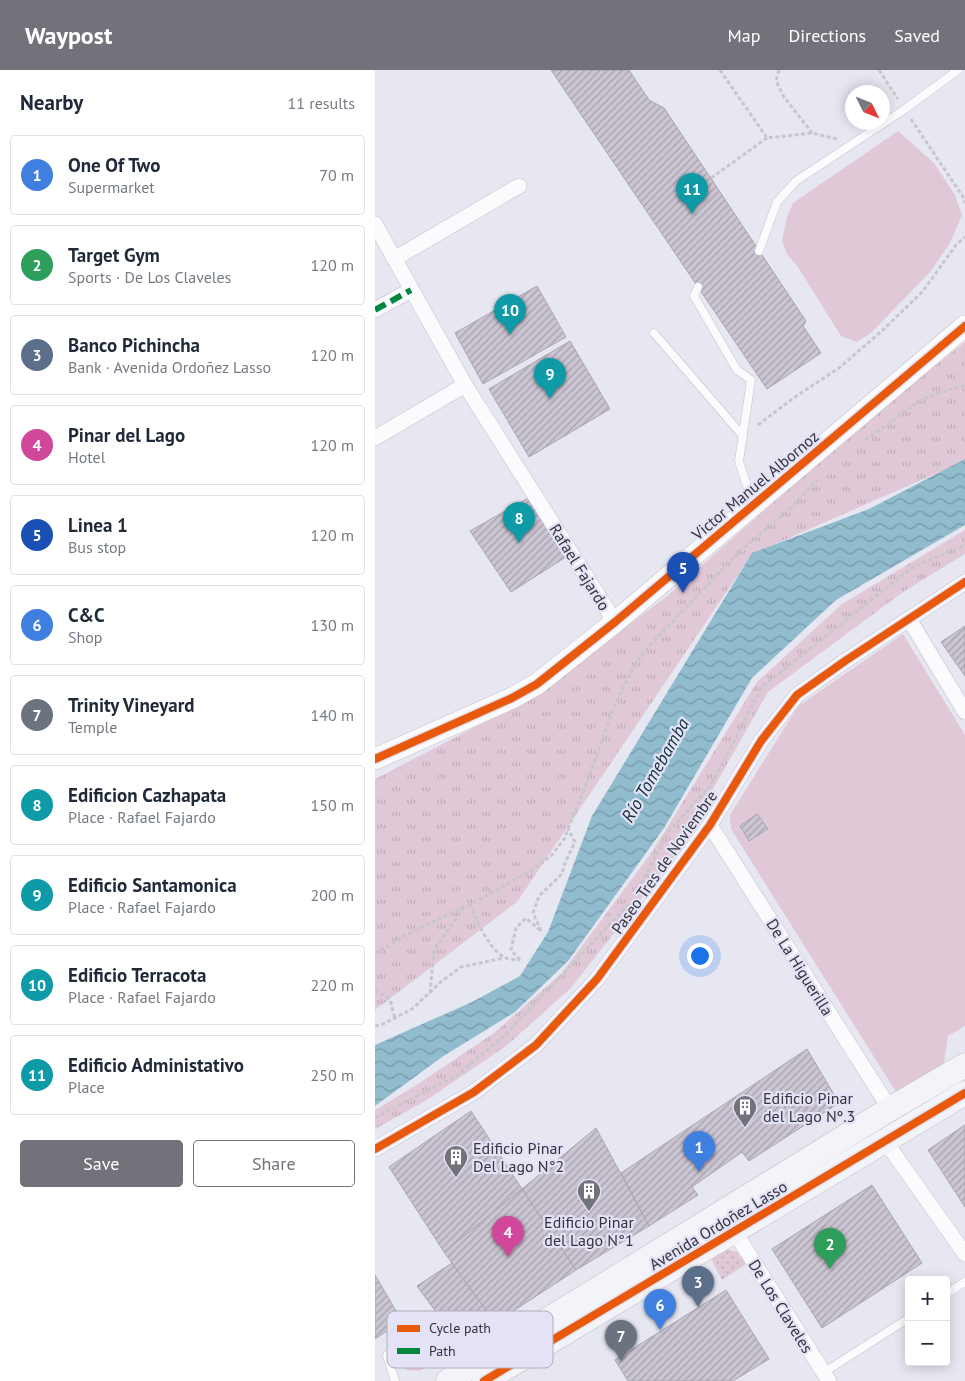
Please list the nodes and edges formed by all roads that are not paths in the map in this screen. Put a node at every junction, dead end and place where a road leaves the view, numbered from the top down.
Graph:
1 (958, 70) edge
2 (519, 186) dead end
3 (375, 224) edge
4 (759, 250) dead end
5 (394, 258) junction
6 (698, 287) dead end
7 (411, 290) junction
8 (375, 310) edge
9 (965, 326) edge
10 (654, 332) dead end
11 (465, 385) junction
12 (743, 436) junction
13 (375, 438) edge
14 (758, 500) junction
15 (965, 582) edge
16 (909, 619) junction
17 (615, 622) junction
18 (965, 712) edge
19 (375, 759) edge
20 (710, 825) junction
21 (965, 1065) edge
22 (965, 1093) edge
23 (890, 1109) junction
24 (885, 1140) junction
25 (375, 1150) edge
26 (734, 1231) junction
27 (965, 1254) edge
28 (965, 1282) edge
29 (950, 1291) edge
30 (905, 1321) edge
31 (553, 1332) edge
32 (553, 1337) edge
33 (391, 1368) edge
34 (477, 1368) edge
35 (499, 1368) edge
36 (501, 1368) edge
37 (487, 1376) edge
38 (826, 1377) edge
39 (395, 1381) edge
40 (448, 1381) edge

1 - 4 lane
2 - 5 street
3 - 5 street, Rafael Fajardo
5 - 7 street, Rafael Fajardo
6 - 12 lane
7 - 8 street
7 - 11 street, Rafael Fajardo
9 - 14 street, Victor Manuel Albornoz
10 - 12 lane
11 - 13 street
11 - 17 street, Rafael Fajardo
12 - 14 lane
14 - 17 street, Victor Manuel Albornoz
15 - 16 street, Paseo Tres de Noviembre
16 - 18 street
16 - 20 street, Paseo Tres de Noviembre
17 - 19 street, Victor Manuel Albornoz
20 - 23 street, De La Higuerilla
20 - 25 street, Paseo Tres de Noviembre
21 - 23 main road, Avenida Ordoñez Lasso
22 - 24 main road, Avenida Ordoñez Lasso
23 - 31 main road, Avenida Ordoñez Lasso
24 - 26 main road, Avenida Ordoñez Lasso
24 - 27 street
26 - 32 main road, Avenida Ordoñez Lasso
26 - 38 street, De Los Claveles
28 - 29 lane
30 - 38 lane
33 - 39 lane
34 - 37 lane
35 - 37 main road, Avenida Ordoñez Lasso
36 - 37 main road, Avenida Ordoñez Lasso
37 - 40 main road, Avenida Ordoñez Lasso

